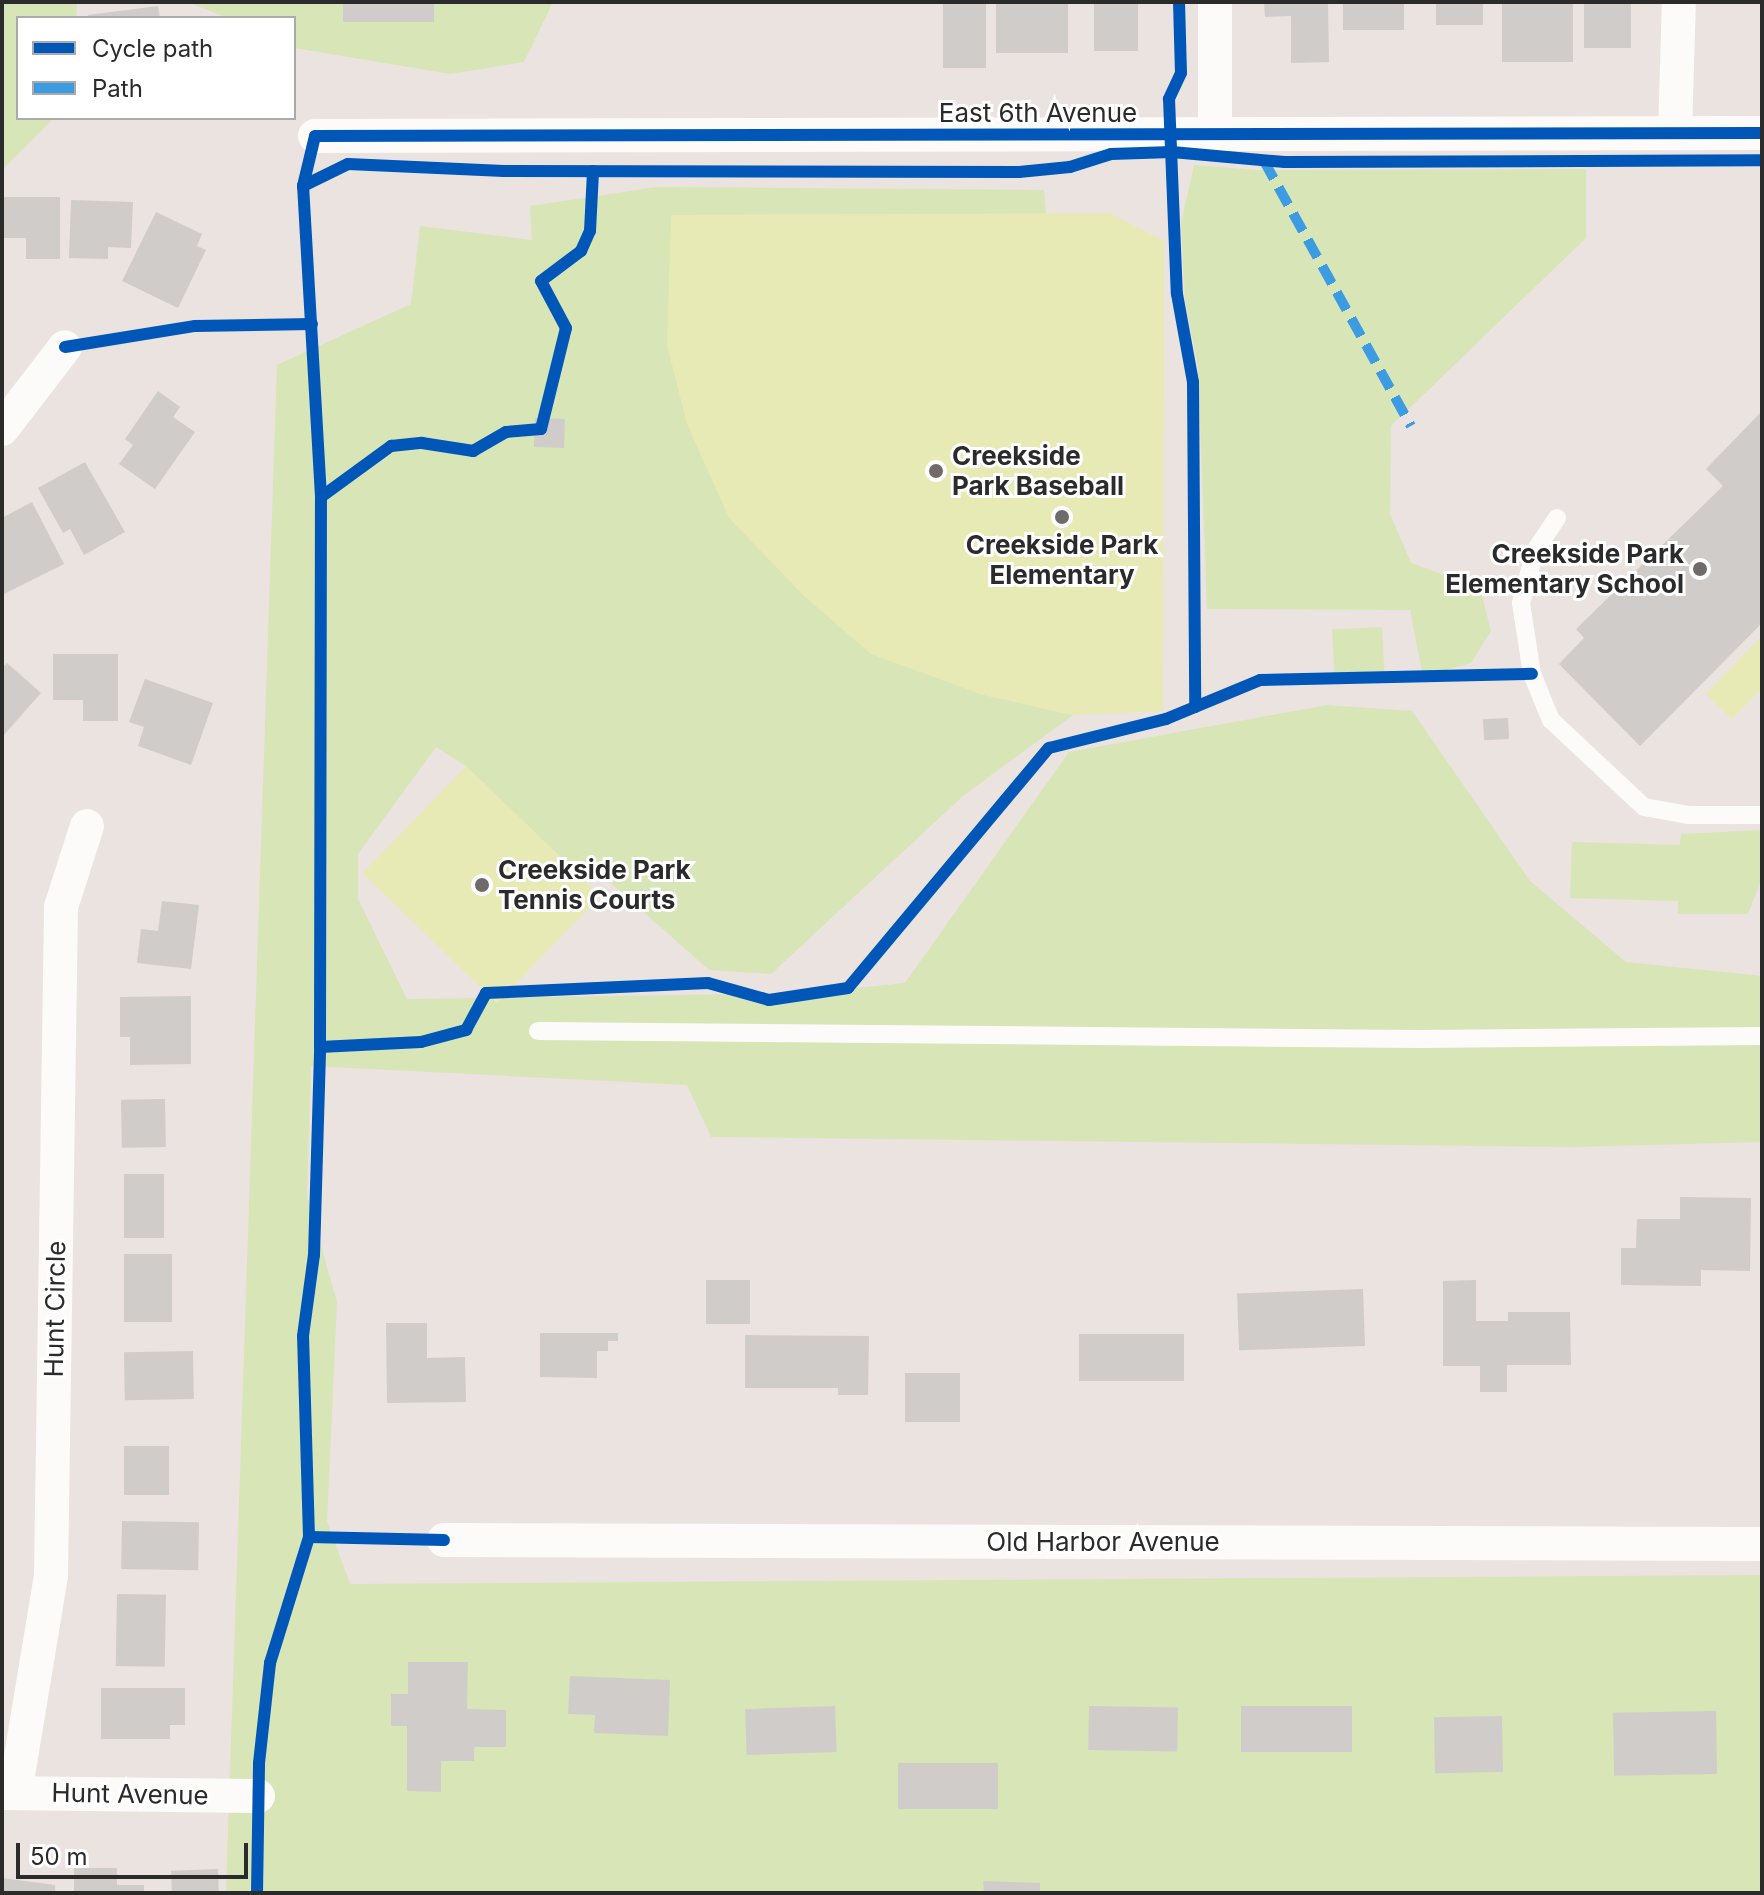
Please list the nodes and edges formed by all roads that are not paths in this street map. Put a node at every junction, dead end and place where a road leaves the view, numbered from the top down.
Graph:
1 (1215, 2) edge
2 (1679, 2) edge
3 (1675, 133) junction
4 (1762, 133) edge
5 (1215, 134) junction
6 (315, 136) dead end
7 (65, 347) dead end
8 (2, 429) edge
9 (1557, 518) dead end
10 (1762, 815) edge
11 (87, 826) dead end
12 (538, 1031) dead end
13 (1762, 1036) edge
14 (444, 1540) dead end
15 (1762, 1544) edge
16 (8, 1793) edge
17 (258, 1796) dead end

1 - 5 street
2 - 3 street
3 - 4 street, East 6th Avenue
3 - 5 street, East 6th Avenue
5 - 6 street, East 6th Avenue
7 - 8 street
9 - 10 lane
11 - 16 street, Hunt Circle
12 - 13 lane
14 - 15 street, Old Harbor Avenue
16 - 17 street, Hunt Avenue

